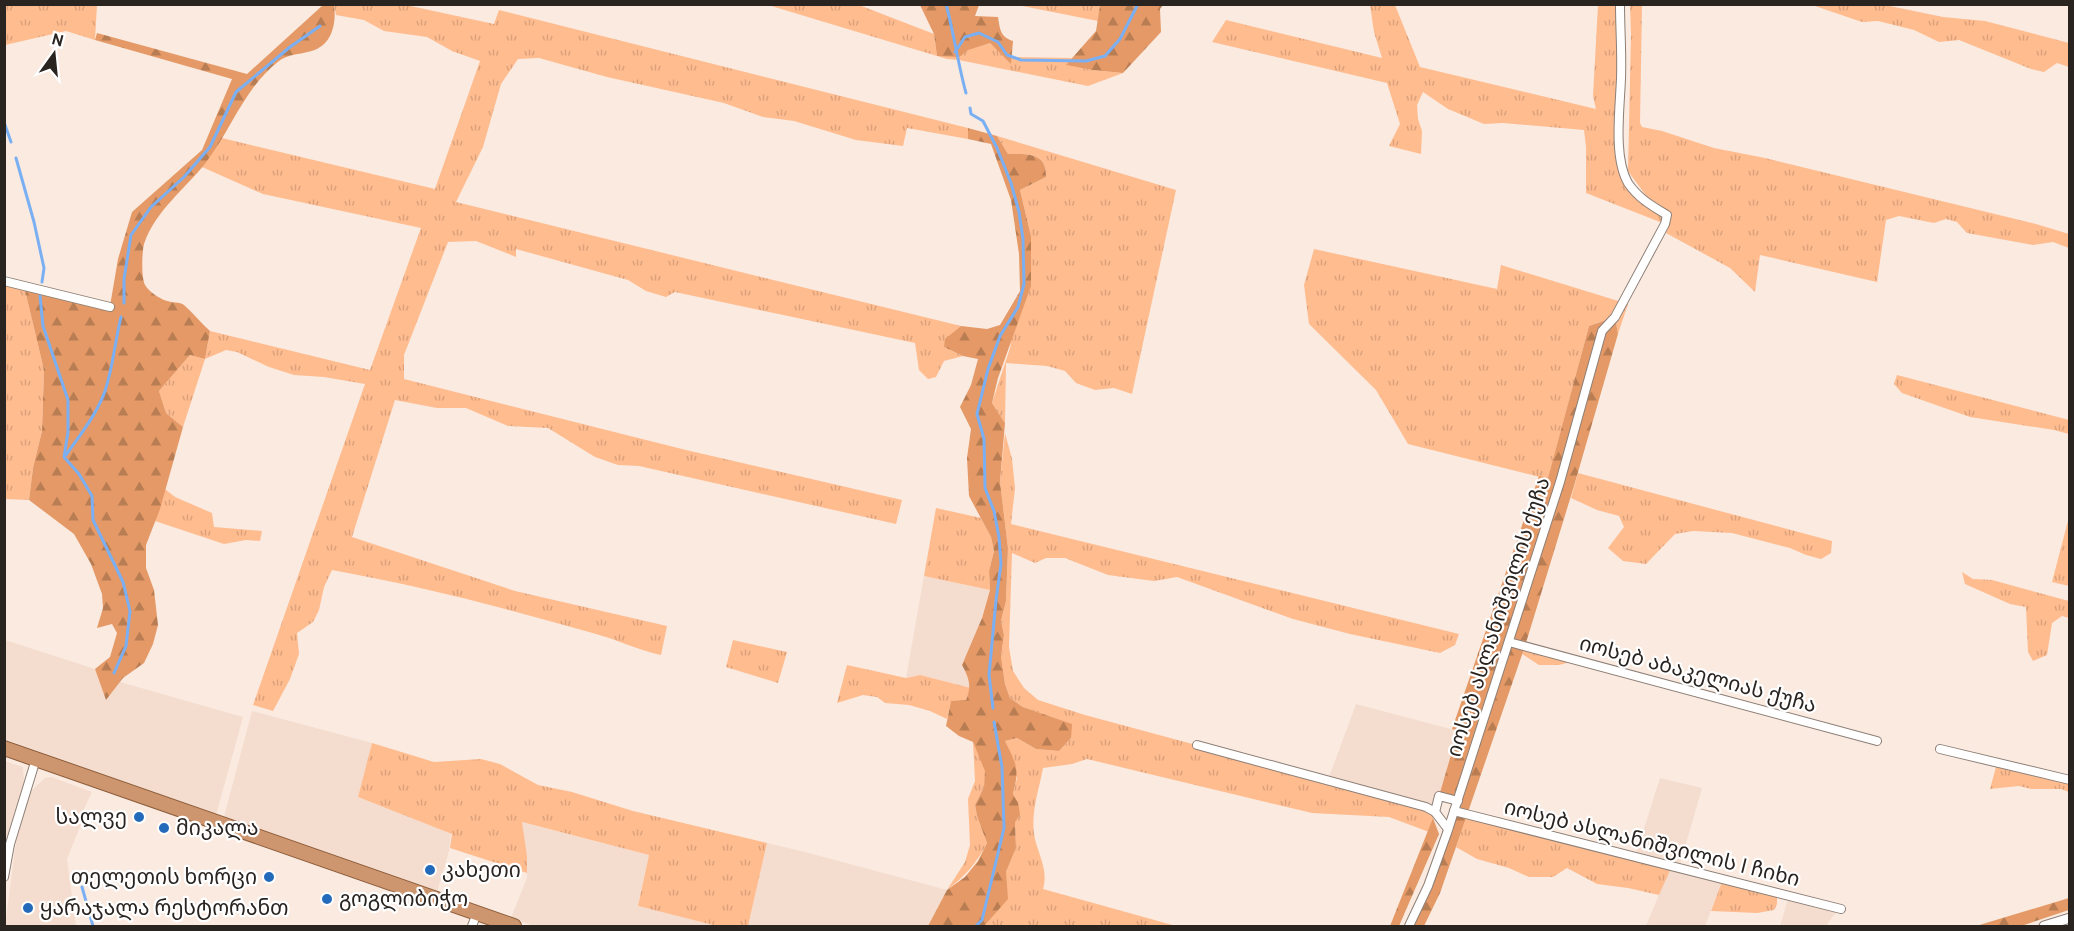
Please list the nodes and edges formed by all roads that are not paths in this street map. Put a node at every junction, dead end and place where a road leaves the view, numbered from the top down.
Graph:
1 (1620, 4) edge
2 (4, 281) edge
3 (110, 307) dead end
4 (1509, 642) junction
5 (1877, 741) dead end
6 (1197, 745) dead end
7 (4, 748) edge
8 (1940, 749) dead end
9 (36, 759) junction
10 (2070, 780) edge
11 (1458, 801) junction
12 (1454, 811) junction
13 (1435, 812) junction
14 (1448, 829) junction
15 (7, 844) edge
16 (4, 877) edge
17 (1841, 909) dead end
18 (2070, 918) edge
19 (475, 920) edge
20 (514, 927) edge
21 (1409, 927) edge
22 (2044, 927) edge

1 - 4 street, იოსებ ასლანიშვილის ქუჩა
2 - 3 street
4 - 5 street, იოსებ აბაკელიას ქუჩა
4 - 11 street, იოსებ ასლანიშვილის ქუჩა
6 - 13 street
7 - 9 highway
8 - 10 street
9 - 15 street
9 - 19 highway
11 - 12 street, იოსებ ასლანიშვილის ქუჩა
11 - 13 street
12 - 14 street, იოსებ ასლანიშვილის ქუჩა
12 - 17 street, იოსებ ასლანიშვილის I ჩიხი
13 - 14 street
14 - 21 street, იოსებ ასლანიშვილის ქუჩა
15 - 16 street
18 - 22 street
19 - 20 highway

